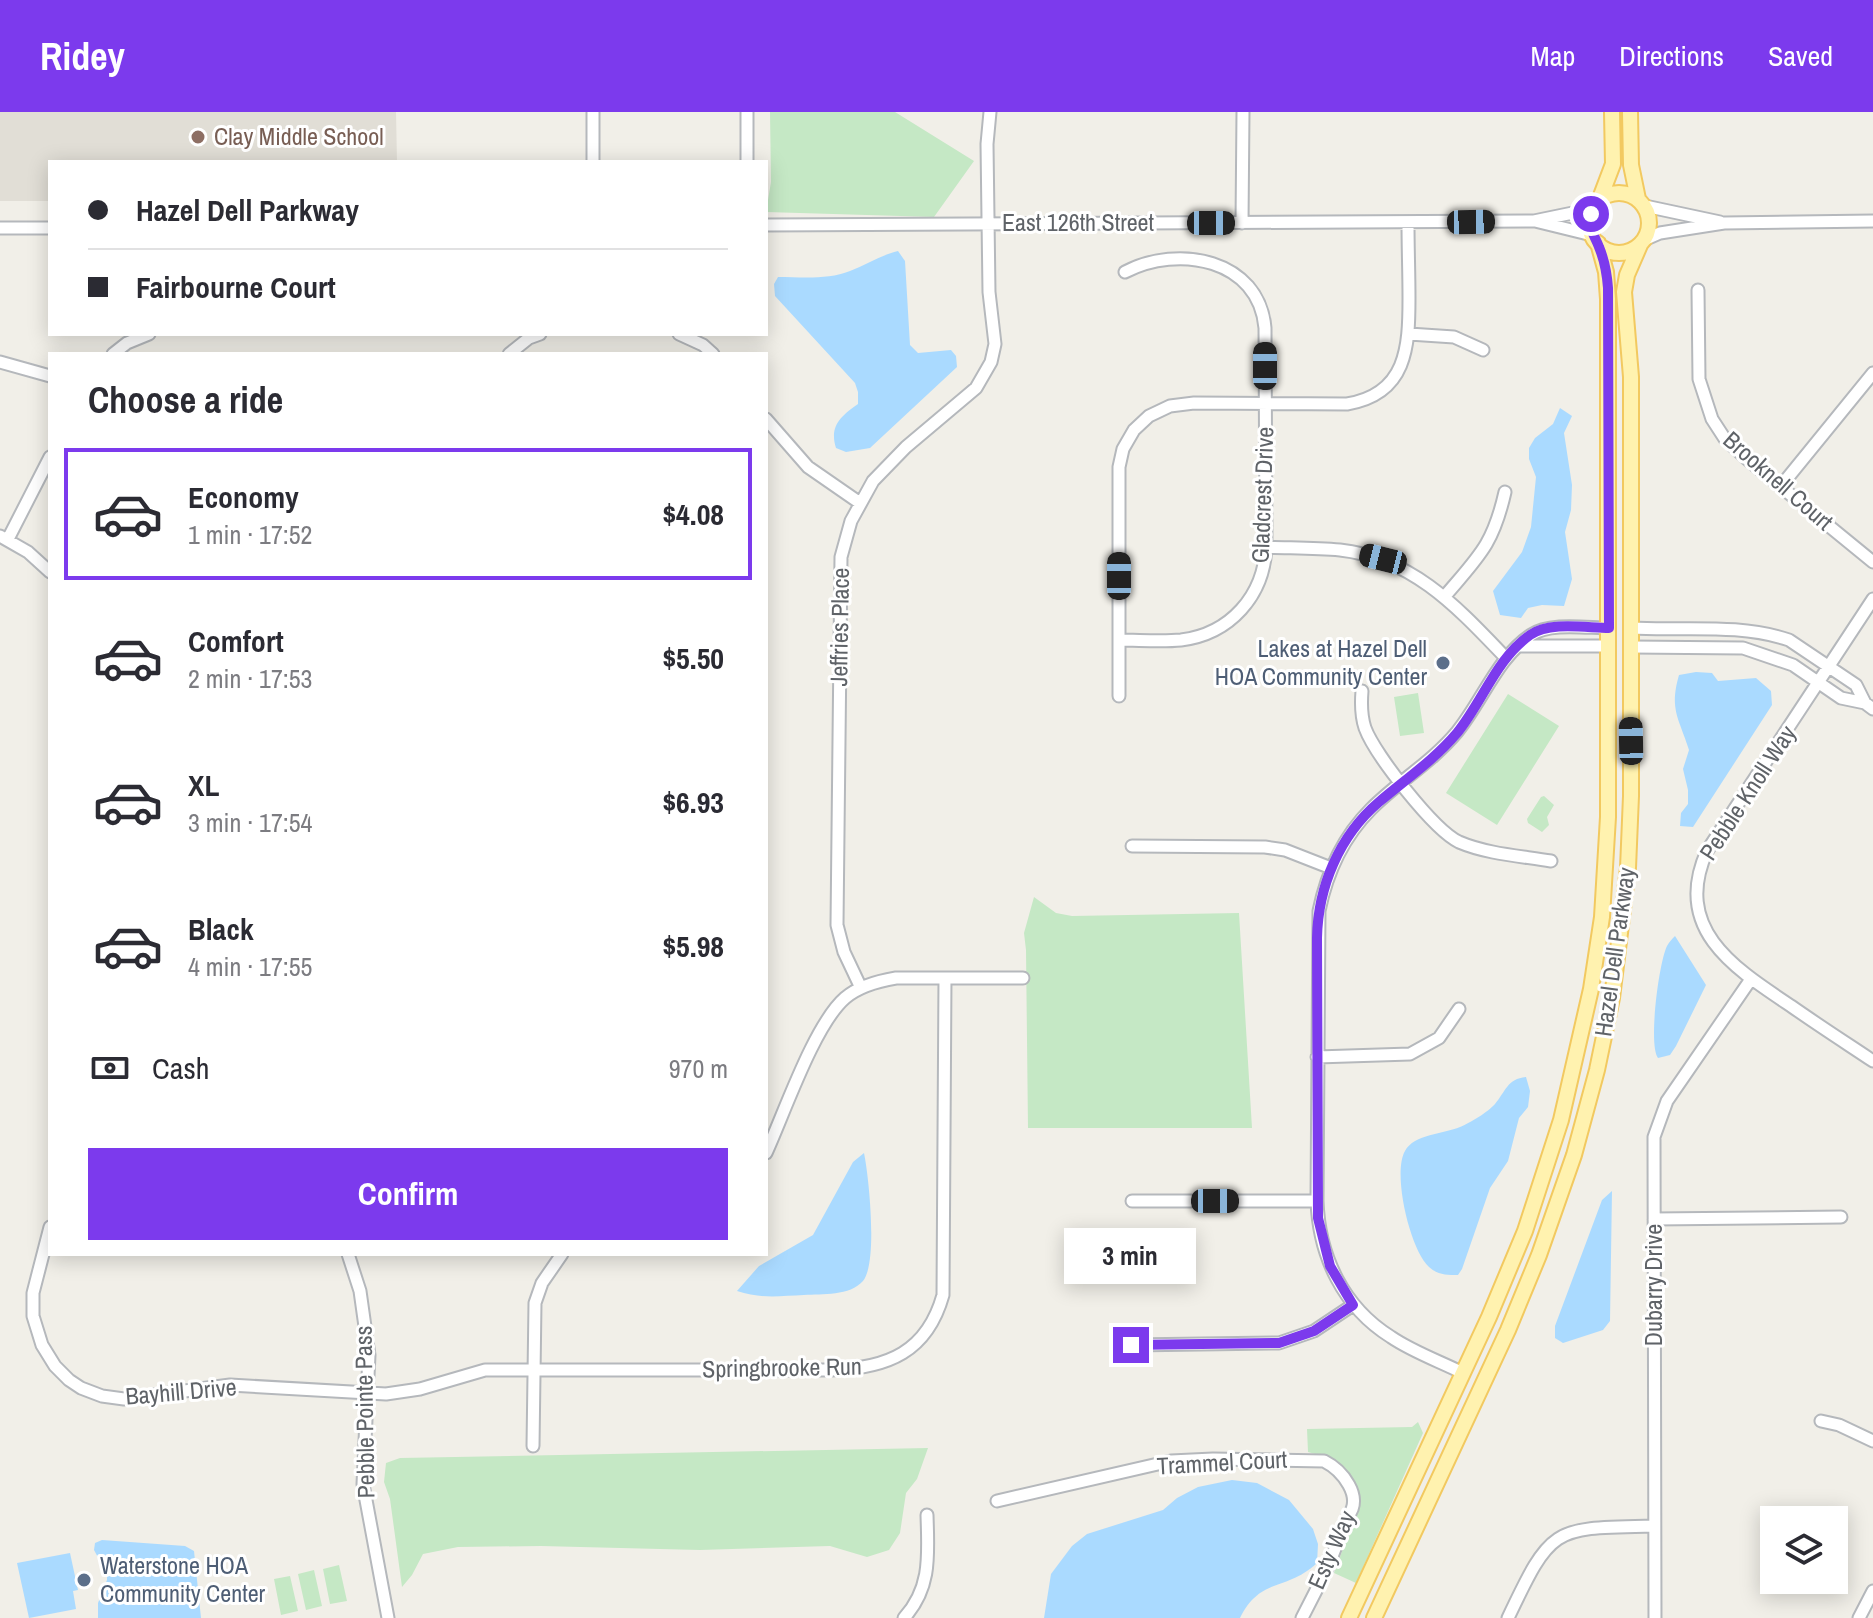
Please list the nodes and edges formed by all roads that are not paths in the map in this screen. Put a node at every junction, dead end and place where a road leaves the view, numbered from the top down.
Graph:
1 (593, 112) edge
2 (747, 112) edge
3 (990, 112) edge
4 (1243, 112) edge
5 (1612, 112) edge
6 (1630, 112) edge
7 (593, 160) edge
8 (747, 160) edge
9 (1641, 202) junction
10 (1596, 205) junction
11 (1534, 221) junction
12 (1873, 221) edge
13 (988, 223) junction
14 (1242, 223) junction
15 (1408, 223) junction
16 (1724, 223) junction
17 (768, 225) edge
18 (0, 228) edge
19 (48, 228) edge
20 (1595, 239) junction
21 (1642, 242) junction
22 (1125, 272) dead end
23 (1698, 290) dead end
24 (1409, 334) junction
25 (144, 336) edge
26 (534, 336) edge
27 (683, 336) edge
28 (1483, 350) dead end
29 (116, 352) edge
30 (512, 352) edge
31 (711, 352) edge
32 (0, 362) edge
33 (1873, 373) edge
34 (48, 375) edge
35 (1265, 403) junction
36 (768, 421) edge
37 (48, 460) edge
38 (1781, 486) junction
39 (1505, 492) dead end
40 (860, 503) junction
41 (4, 537) edge
42 (1266, 547) junction
43 (1873, 562) edge
44 (48, 570) edge
45 (1445, 596) junction
46 (1873, 599) edge
47 (1609, 628) junction
48 (1631, 628) junction
49 (1119, 640) junction
50 (1519, 646) junction
51 (1609, 646) junction
52 (1631, 647) junction
53 (1506, 658) junction
54 (1830, 667) junction
55 (1818, 684) junction
56 (1362, 691) dead end
57 (1119, 696) dead end
58 (1869, 706) edge
59 (1403, 783) junction
60 (1132, 846) dead end
61 (1551, 861) dead end
62 (1331, 868) junction
63 (945, 978) junction
64 (1023, 978) dead end
65 (1755, 982) junction
66 (861, 988) junction
67 (1459, 1009) dead end
68 (1317, 1057) junction
69 (1873, 1061) edge
70 (768, 1149) edge
71 (1132, 1201) dead end
72 (1317, 1201) junction
73 (1841, 1217) dead end
74 (1654, 1219) junction
75 (48, 1235) edge
76 (349, 1256) edge
77 (561, 1256) edge
78 (1353, 1305) junction
79 (1131, 1345) dead end
80 (533, 1370) junction
81 (1463, 1373) junction
82 (367, 1393) junction
83 (1821, 1421) dead end
84 (1873, 1441) edge
85 (533, 1446) dead end
86 (1347, 1482) joint
87 (997, 1501) dead end
88 (927, 1515) dead end
89 (1654, 1526) junction
90 (1873, 1591) edge
91 (388, 1618) edge
92 (904, 1618) edge
93 (1302, 1618) edge
94 (1349, 1618) edge
95 (1374, 1618) edge
96 (1508, 1618) edge
97 (1655, 1618) edge
98 (1859, 1618) edge

1 - 7 street
2 - 8 street
3 - 13 street, Jeffries Place
4 - 14 street
5 - 10 main road
6 - 9 main road
9 - 10 main road
9 - 16 street
9 - 21 main road
10 - 11 street, East 126th Street
10 - 20 main road
11 - 15 street, East 126th Street
11 - 20 street, East 126th Street
12 - 16 street
13 - 14 street, East 126th Street
13 - 17 street, East 126th Street
13 - 40 street, Jeffries Place
14 - 15 street, East 126th Street
15 - 24 street
16 - 21 street
18 - 19 street
20 - 21 main road
20 - 47 main road, Hazel Dell Parkway
21 - 48 main road, Hazel Dell Parkway
22 - 35 street, Gladcrest Drive
23 - 38 street, Brooknell Court
24 - 28 street
24 - 35 street
25 - 29 street
26 - 30 street
27 - 31 street
32 - 34 street
33 - 38 street
35 - 42 street, Gladcrest Drive
35 - 49 street
36 - 40 street
37 - 41 street
38 - 43 street, Brooknell Court
39 - 45 street
40 - 66 street, Jeffries Place
41 - 44 street
42 - 45 street
42 - 49 street, Gladcrest Drive
45 - 53 street
46 - 54 street, Pebble Knoll Way
47 - 50 street
47 - 51 main road, Hazel Dell Parkway
48 - 52 main road, Hazel Dell Parkway
48 - 54 street
49 - 57 street
50 - 51 street
50 - 53 street
51 - 81 main road, Hazel Dell Parkway
52 - 55 street
52 - 95 main road, Hazel Dell Parkway
53 - 59 street
54 - 55 street, Pebble Knoll Way
54 - 58 street
55 - 58 street
55 - 65 street, Pebble Knoll Way
56 - 59 street
59 - 61 street
59 - 62 street
60 - 62 street
62 - 68 street
63 - 64 street
63 - 66 street
63 - 80 street, Springbrooke Run
65 - 69 street, Pebble Knoll Way
65 - 74 street, Dubarry Drive
66 - 70 street
67 - 68 street
68 - 72 street
71 - 72 street
72 - 78 street
73 - 74 street
74 - 89 street, Dubarry Drive
75 - 82 street, Bayhill Drive
76 - 82 street, Pebble Pointe Pass
77 - 80 street
78 - 79 street
78 - 81 street
80 - 82 street, Springbrooke Run
80 - 85 street
81 - 94 main road, Hazel Dell Parkway
82 - 91 street, Pebble Pointe Pass
83 - 84 street
86 - 87 street, Trammel Court
86 - 93 street, Esty Way
88 - 92 street
89 - 96 street
89 - 97 street, Dubarry Drive
90 - 98 street

